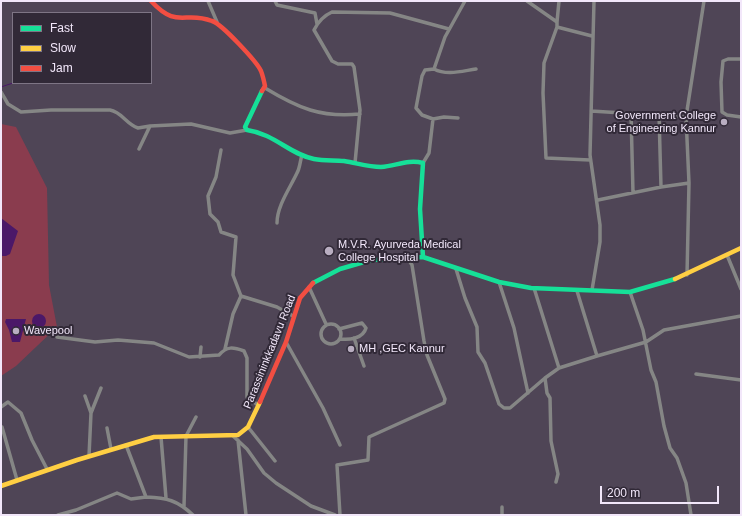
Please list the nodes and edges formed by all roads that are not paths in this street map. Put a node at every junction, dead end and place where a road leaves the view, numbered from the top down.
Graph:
1 (150, 1) edge
2 (208, 1) edge
3 (275, 1) edge
4 (465, 1) edge
5 (527, 1) edge
6 (559, 1) edge
7 (594, 1) edge
8 (704, 1) edge
9 (217, 22) junction
10 (557, 22) junction
11 (317, 24) junction
12 (557, 28) junction
13 (449, 29) junction
14 (592, 36) junction
15 (741, 59) edge
16 (434, 69) junction
17 (476, 69) dead end
18 (265, 88) junction
19 (1, 92) edge
20 (591, 111) junction
21 (631, 113) junction
22 (360, 114) junction
23 (659, 114) junction
24 (686, 117) junction
25 (741, 117) edge
26 (458, 118) dead end
27 (433, 119) junction
28 (150, 126) junction
29 (247, 130) junction
30 (139, 149) dead end
31 (221, 150) dead end
32 (302, 155) junction
33 (590, 160) junction
34 (355, 162) junction
35 (423, 162) junction
36 (689, 183) junction
37 (661, 187) junction
38 (633, 193) junction
39 (598, 200) junction
40 (276, 223) dead end
41 (741, 248) edge
42 (727, 255) junction
43 (423, 257) junction
44 (408, 259) junction
45 (456, 269) junction
46 (687, 275) junction
47 (499, 282) junction
48 (310, 287) junction
49 (534, 288) junction
50 (741, 289) edge
51 (592, 290) junction
52 (577, 291) junction
53 (630, 292) junction
54 (241, 296) junction
55 (294, 316) junction
56 (741, 316) edge
57 (326, 324) junction
58 (339, 329) junction
59 (57, 337) dead end
60 (340, 338) junction
61 (354, 338) junction
62 (286, 342) junction
63 (646, 342) junction
64 (201, 347) dead end
65 (225, 349) junction
66 (597, 356) junction
67 (200, 357) junction
68 (364, 366) dead end
69 (559, 368) junction
70 (696, 374) dead end
71 (545, 378) junction
72 (741, 380) edge
73 (101, 388) dead end
74 (528, 393) junction
75 (85, 396) dead end
76 (258, 405) junction
77 (1, 406) edge
78 (91, 413) junction
79 (196, 417) dead end
80 (2, 427) dead end
81 (248, 427) junction
82 (107, 428) dead end
83 (186, 436) junction
84 (233, 436) junction
85 (161, 437) junction
86 (238, 440) junction
87 (126, 445) junction
88 (340, 445) dead end
89 (111, 450) junction
90 (89, 456) junction
91 (275, 462) dead end
92 (47, 469) junction
93 (17, 480) junction
94 (556, 482) dead end
95 (1, 486) edge
96 (146, 497) junction
97 (166, 498) junction
98 (184, 506) junction
99 (502, 507) dead end
100 (58, 515) edge
101 (193, 515) edge
102 (246, 515) edge
103 (335, 515) edge
104 (340, 515) edge
105 (502, 515) edge
106 (691, 515) edge

1 - 9 main road
2 - 9 street
3 - 11 street
4 - 13 street
5 - 10 street
6 - 10 street
7 - 14 street
8 - 24 street
9 - 18 main road
10 - 12 street
11 - 13 street
11 - 22 street
12 - 14 street
12 - 33 street
13 - 16 street
14 - 20 street
15 - 25 street
16 - 17 street
16 - 27 street
18 - 22 street
18 - 29 main road
19 - 28 street
20 - 21 street
20 - 33 street
21 - 23 street
21 - 38 street
22 - 34 street
23 - 24 street
23 - 37 street
24 - 36 street
26 - 27 street
27 - 35 street
28 - 29 street
28 - 30 street
29 - 32 main road
31 - 54 street
32 - 34 main road
32 - 40 street
33 - 39 street
34 - 35 main road
35 - 43 main road
36 - 37 street
36 - 46 street
37 - 38 street
38 - 39 street
39 - 51 street
41 - 42 main road, Parassininkkadavu Road
42 - 46 main road, Parassininkkadavu Road
42 - 50 street
43 - 44 main road, Parassininkkadavu Road
43 - 45 main road, Parassininkkadavu Road
44 - 48 main road, Parassininkkadavu Road
44 - 104 street
45 - 47 main road, Parassininkkadavu Road
45 - 74 street
46 - 53 main road, Parassininkkadavu Road
47 - 49 main road, Parassininkkadavu Road
47 - 74 street
48 - 55 main road, Parassininkkadavu Road
48 - 57 street
49 - 52 main road, Parassininkkadavu Road
49 - 69 street
51 - 52 main road, Parassininkkadavu Road
51 - 53 main road, Parassininkkadavu Road
52 - 66 street
53 - 63 street
54 - 55 street
54 - 65 street
55 - 62 main road, Parassininkkadavu Road
56 - 63 street
57 - 58 street
57 - 60 street
58 - 60 street
58 - 61 street
59 - 67 street
60 - 61 street
61 - 68 street
62 - 76 main road, Parassininkkadavu Road
62 - 88 street
63 - 66 street
63 - 106 street
64 - 67 street
65 - 67 street
65 - 76 street
66 - 69 street
69 - 71 street
70 - 72 street
71 - 74 street
71 - 94 street
73 - 78 street
75 - 78 street
76 - 81 main road, Parassininkkadavu Road
77 - 92 street
78 - 90 street
79 - 83 street
80 - 93 street
81 - 84 main road
81 - 91 street
82 - 89 street
83 - 84 main road
83 - 85 main road
83 - 98 street
84 - 86 street
85 - 87 main road
85 - 97 street
86 - 102 street
86 - 103 street
87 - 89 main road
87 - 96 street
89 - 90 main road
90 - 92 main road
92 - 93 main road
93 - 95 main road
96 - 97 street
96 - 100 street
97 - 98 street
98 - 101 street
99 - 105 street

